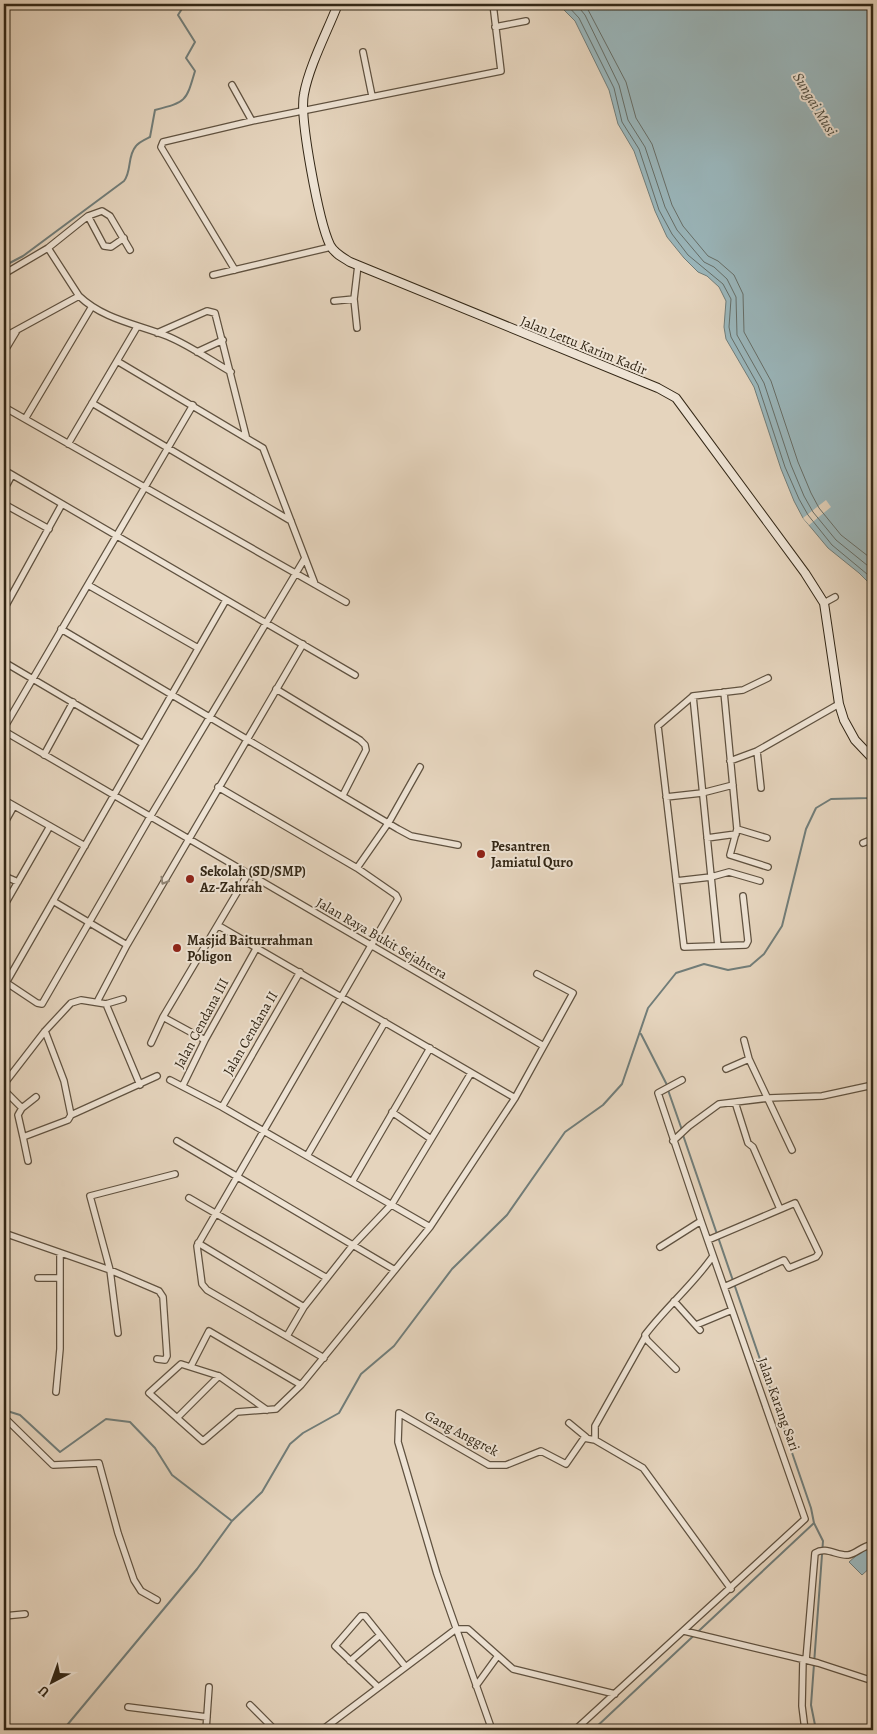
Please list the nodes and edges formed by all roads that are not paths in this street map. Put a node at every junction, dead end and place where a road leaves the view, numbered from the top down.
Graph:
1 (338, 4) edge
2 (493, 4) edge
3 (526, 21) dead end
4 (495, 26) junction
5 (363, 52) dead end
6 (232, 85) dead end
7 (372, 96) junction
8 (302, 111) junction
9 (252, 121) junction
10 (88, 216) junction
11 (124, 238) junction
12 (331, 247) junction
13 (48, 248) junction
14 (130, 250) dead end
15 (358, 265) junction
16 (235, 270) junction
17 (4, 274) edge
18 (213, 275) dead end
19 (79, 296) junction
20 (354, 299) junction
21 (334, 301) dead end
22 (91, 308) junction
23 (137, 327) junction
24 (357, 328) dead end
25 (16, 332) junction
26 (157, 333) junction
27 (4, 338) edge
28 (223, 340) junction
29 (4, 352) edge
30 (197, 352) junction
31 (117, 360) junction
32 (232, 372) junction
33 (92, 403) junction
34 (193, 405) junction
35 (4, 407) edge
36 (25, 419) junction
37 (246, 436) junction
38 (68, 444) junction
39 (168, 448) junction
40 (4, 470) edge
41 (12, 475) junction
42 (145, 487) junction
43 (4, 490) edge
44 (4, 504) edge
45 (62, 504) junction
46 (291, 521) junction
47 (49, 529) junction
48 (116, 536) junction
49 (305, 558) junction
50 (296, 574) junction
51 (315, 584) junction
52 (88, 585) junction
53 (835, 596) dead end
54 (226, 600) junction
55 (346, 602) dead end
56 (824, 603) junction
57 (4, 609) edge
58 (266, 623) junction
59 (62, 629) junction
60 (302, 644) junction
61 (198, 648) junction
62 (4, 662) edge
63 (355, 675) dead end
64 (768, 678) dead end
65 (32, 679) junction
66 (276, 689) junction
67 (724, 692) junction
68 (172, 694) junction
69 (693, 696) junction
70 (73, 702) junction
71 (838, 704) junction
72 (210, 717) junction
73 (4, 730) edge
74 (247, 739) junction
75 (144, 744) junction
76 (757, 751) junction
77 (44, 755) junction
78 (873, 759) edge
79 (730, 761) junction
80 (420, 767) dead end
81 (732, 785) junction
82 (218, 787) junction
83 (761, 788) dead end
84 (702, 793) junction
85 (343, 795) junction
86 (114, 796) junction
87 (666, 797) junction
88 (4, 800) edge
89 (14, 806) junction
90 (150, 817) junction
91 (389, 822) junction
92 (4, 824) edge
93 (50, 826) junction
94 (737, 832) junction
95 (707, 838) junction
96 (767, 838) dead end
97 (188, 839) junction
98 (873, 839) edge
99 (863, 843) dead end
100 (458, 845) dead end
101 (85, 846) junction
102 (768, 867) dead end
103 (357, 868) junction
104 (248, 874) junction
105 (4, 876) edge
106 (710, 877) junction
107 (676, 881) junction
108 (760, 881) dead end
109 (18, 882) junction
110 (743, 896) dead end
111 (53, 901) junction
112 (4, 906) edge
113 (89, 922) junction
114 (218, 926) junction
115 (127, 945) junction
116 (371, 946) junction
117 (718, 946) junction
118 (257, 947) junction
119 (300, 972) junction
120 (537, 974) dead end
121 (5, 982) edge
122 (342, 997) junction
123 (123, 999) dead end
124 (97, 1002) junction
125 (106, 1004) junction
126 (163, 1017) junction
127 (385, 1022) junction
128 (45, 1031) junction
129 (205, 1040) junction
130 (744, 1040) dead end
131 (151, 1043) dead end
132 (542, 1045) junction
133 (430, 1048) junction
134 (749, 1059) junction
135 (726, 1068) dead end
136 (471, 1073) junction
137 (157, 1076) dead end
138 (170, 1080) dead end
139 (682, 1080) dead end
140 (4, 1084) edge
141 (140, 1085) junction
142 (183, 1085) junction
143 (873, 1085) edge
144 (4, 1090) edge
145 (36, 1097) dead end
146 (514, 1098) junction
147 (769, 1098) junction
148 (734, 1102) junction
149 (222, 1107) junction
150 (22, 1108) junction
151 (392, 1112) junction
152 (71, 1115) junction
153 (264, 1131) junction
154 (23, 1137) junction
155 (431, 1138) junction
156 (676, 1139) junction
157 (177, 1141) dead end
158 (792, 1150) dead end
159 (307, 1156) junction
160 (28, 1161) dead end
161 (175, 1174) dead end
162 (238, 1176) junction
163 (352, 1182) junction
164 (189, 1198) dead end
165 (392, 1204) junction
166 (780, 1209) junction
167 (216, 1213) junction
168 (701, 1221) junction
169 (430, 1227) junction
170 (4, 1233) edge
171 (710, 1239) junction
172 (198, 1243) junction
173 (353, 1245) junction
174 (660, 1248) dead end
175 (60, 1253) junction
176 (713, 1256) junction
177 (110, 1270) junction
178 (395, 1270) junction
179 (38, 1278) dead end
180 (59, 1278) junction
181 (326, 1278) junction
182 (726, 1286) junction
183 (674, 1301) junction
184 (304, 1307) junction
185 (732, 1310) junction
186 (118, 1333) dead end
187 (287, 1336) junction
188 (645, 1337) junction
189 (324, 1358) junction
190 (157, 1359) dead end
191 (191, 1366) junction
192 (676, 1369) dead end
193 (219, 1376) junction
194 (301, 1386) junction
195 (56, 1392) dead end
196 (267, 1410) junction
197 (4, 1417) edge
198 (177, 1418) junction
199 (569, 1423) dead end
200 (586, 1437) junction
201 (595, 1440) junction
202 (871, 1545) dead end
203 (730, 1589) junction
204 (156, 1600) dead end
205 (25, 1614) dead end
206 (4, 1616) edge
207 (456, 1630) junction
208 (688, 1631) junction
209 (380, 1635) junction
210 (497, 1657) junction
211 (806, 1660) junction
212 (350, 1661) junction
213 (405, 1666) junction
214 (873, 1679) edge
215 (476, 1686) junction
216 (209, 1687) dead end
217 (378, 1687) junction
218 (615, 1694) junction
219 (250, 1705) dead end
220 (128, 1707) dead end
221 (207, 1717) junction
222 (206, 1730) edge
223 (275, 1730) edge
224 (322, 1730) edge
225 (492, 1730) edge
226 (576, 1730) edge
227 (805, 1730) edge

1 - 8 street
2 - 4 street
3 - 4 street
4 - 7 street
5 - 7 street
6 - 9 street
7 - 8 street
8 - 9 street
8 - 12 street
9 - 16 street
10 - 11 street
10 - 11 street
10 - 13 street
11 - 14 street
12 - 15 street, Jalan Lettu Karim Kadir
12 - 16 street
13 - 17 street
13 - 19 street
15 - 20 street
15 - 56 street, Jalan Lettu Karim Kadir
16 - 18 street
19 - 22 street
19 - 25 street
20 - 21 street
20 - 24 street
22 - 23 street
22 - 36 street
23 - 26 street
23 - 31 street
25 - 27 street
25 - 29 street
26 - 28 street
26 - 30 street
28 - 30 street
28 - 32 street
30 - 32 street
31 - 33 street
31 - 34 street
32 - 37 street
33 - 38 street
33 - 39 street
34 - 37 street
34 - 39 street
35 - 36 street
36 - 38 street
37 - 46 street
38 - 42 street
39 - 42 street
39 - 46 street
40 - 41 street
41 - 43 street
41 - 45 street
42 - 48 street
42 - 50 street
44 - 47 street
45 - 47 street
45 - 48 street
46 - 49 street
47 - 57 street
48 - 52 street
48 - 54 street
49 - 50 street
49 - 51 street
50 - 51 street
50 - 58 street
51 - 55 street
52 - 59 street
52 - 61 street
53 - 56 street
54 - 58 street
54 - 61 street
56 - 71 street, Jalan Lettu Karim Kadir
58 - 60 street
58 - 72 street
59 - 65 street
59 - 68 street
60 - 63 street
60 - 66 street
61 - 68 street
62 - 65 street
64 - 67 street
65 - 70 street
65 - 73 street
66 - 74 street
66 - 85 street
67 - 69 street
67 - 79 street
68 - 72 street
68 - 75 street
69 - 84 street
69 - 87 street
70 - 75 street
70 - 77 street
71 - 76 street
71 - 78 street, Jalan Lettu Karim Kadir
72 - 74 street
72 - 90 street
73 - 77 street, Jalan Raya Bukit Sejahtera
74 - 82 street
74 - 85 street
75 - 86 street
76 - 79 street
76 - 83 street
77 - 86 street, Jalan Raya Bukit Sejahtera
79 - 81 street
80 - 91 street
81 - 84 street
81 - 94 street
82 - 97 street
82 - 103 street
84 - 87 street
84 - 95 street
85 - 91 street
86 - 90 street, Jalan Raya Bukit Sejahtera
86 - 101 street
87 - 107 street
88 - 89 street
89 - 92 street
89 - 93 street
90 - 97 street, Jalan Raya Bukit Sejahtera
90 - 113 street
91 - 100 street
91 - 103 street
93 - 101 street
93 - 109 street
94 - 95 street
94 - 96 street
94 - 102 street
95 - 106 street
97 - 104 street, Jalan Raya Bukit Sejahtera
97 -> 115 street
98 - 99 street
101 - 111 street
103 - 116 street
104 - 114 street
104 - 116 street, Jalan Raya Bukit Sejahtera
105 - 109 street
106 - 107 street
106 - 108 street
106 - 117 street
107 - 117 street
109 - 112 street
110 - 117 street
111 - 113 street
111 - 121 street
113 - 115 street
113 - 121 street
114 - 118 street
114 - 126 street
115 - 124 street
116 - 122 street
116 - 132 street, Jalan Raya Bukit Sejahtera
118 - 119 street
118 - 129 street, Jalan Cendana III
119 - 122 street
119 - 149 street, Jalan Cendana II
120 - 132 street
122 - 127 street
122 - 153 street
123 - 125 street
124 - 125 street
124 - 128 street
125 - 141 street
126 - 129 street
126 - 131 street
127 - 133 street
127 - 159 street
128 - 140 street
128 - 152 street
129 - 142 street, Jalan Cendana III
130 - 134 street
132 - 146 street
133 - 136 street
133 - 151 street
134 - 135 street
134 - 147 street
136 - 146 street
136 - 155 street
137 - 141 street
138 - 142 street
139 - 156 street, Jalan Karang Sari
141 - 152 street
142 - 149 street
143 - 147 street
144 - 150 street
145 - 150 street
146 - 169 street
147 - 148 street
147 - 158 street
148 - 156 street
148 - 166 street
149 - 153 street
150 - 154 street
151 - 155 street
151 - 163 street
152 - 154 street
153 - 159 street
153 - 162 street
154 - 160 street
155 - 165 street
156 - 168 street, Jalan Karang Sari
157 - 162 street
159 - 163 street
161 - 177 street
162 - 167 street
162 - 173 street
163 - 165 street
164 - 167 street
165 - 169 street
165 - 173 street
166 - 171 street
166 - 182 street
167 - 172 street
167 - 181 street
168 - 171 street, Jalan Karang Sari
168 - 174 street
169 - 178 street
170 - 175 street
171 - 176 street, Jalan Karang Sari
172 - 184 street
172 - 187 street
173 - 178 street
173 - 181 street
175 - 177 street
175 - 180 street
176 - 182 street, Jalan Karang Sari
176 - 183 street
177 - 186 street
177 - 190 street
178 - 189 street
179 - 180 street
180 - 195 street
181 - 184 street
182 - 185 street, Jalan Karang Sari
183 - 185 street
183 - 188 street
184 - 187 street
185 - 203 street, Jalan Karang Sari
187 - 189 street
188 - 192 street
188 - 201 street
189 - 194 street
191 - 193 street
191 - 194 street
191 - 198 street
193 - 196 street
193 - 198 street
194 - 196 street
196 - 198 street
197 - 204 street
199 - 200 street
200 - 201 street
200 - 207 street, Gang Anggrek
201 - 203 street
202 - 211 street
203 - 208 street, Jalan Karang Sari
205 - 206 street
207 - 210 street
207 - 213 street
207 - 215 street
208 - 211 street
208 - 218 street, Jalan Karang Sari
209 - 212 street
209 - 212 street
209 - 213 street
210 - 215 street
210 - 218 street
211 - 214 street
211 - 227 street
212 - 217 street
213 - 217 street
215 - 225 street
216 - 221 street
217 - 224 street
218 - 226 street, Jalan Karang Sari
219 - 223 street
220 - 221 street
221 - 222 street

